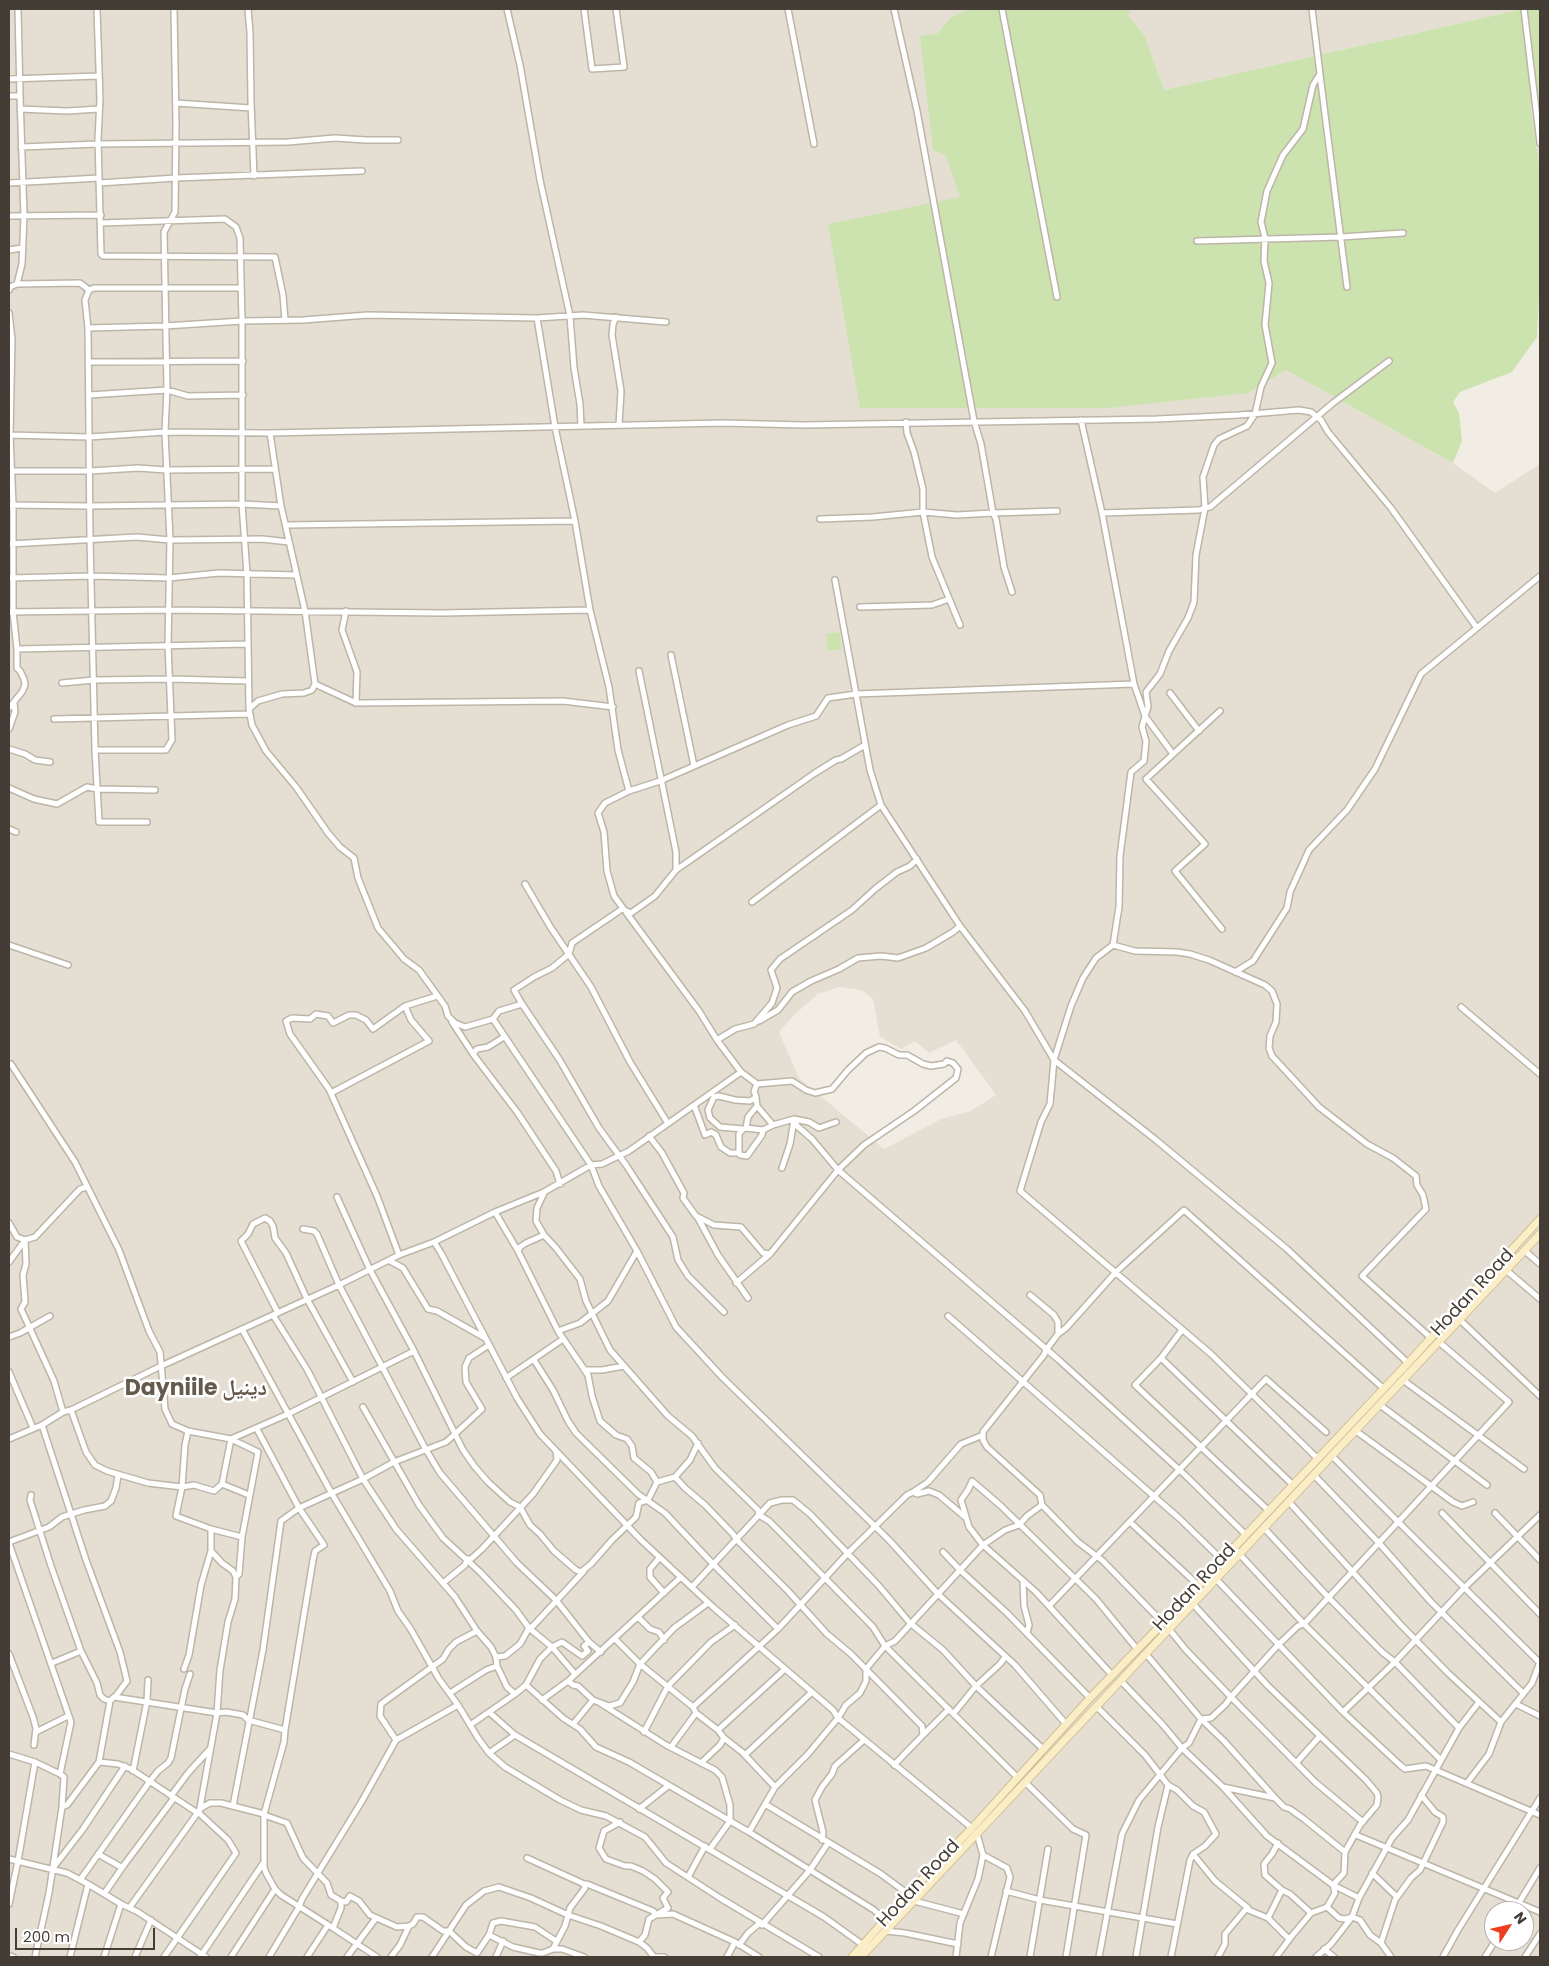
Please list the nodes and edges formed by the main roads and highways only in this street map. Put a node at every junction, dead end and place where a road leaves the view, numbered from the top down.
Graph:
1 (1540, 1219) edge
2 (1540, 1234) edge
3 (852, 1957) edge
4 (861, 1957) edge

1 - 3 main road, Hodan Road
2 - 4 main road, Hodan Road

